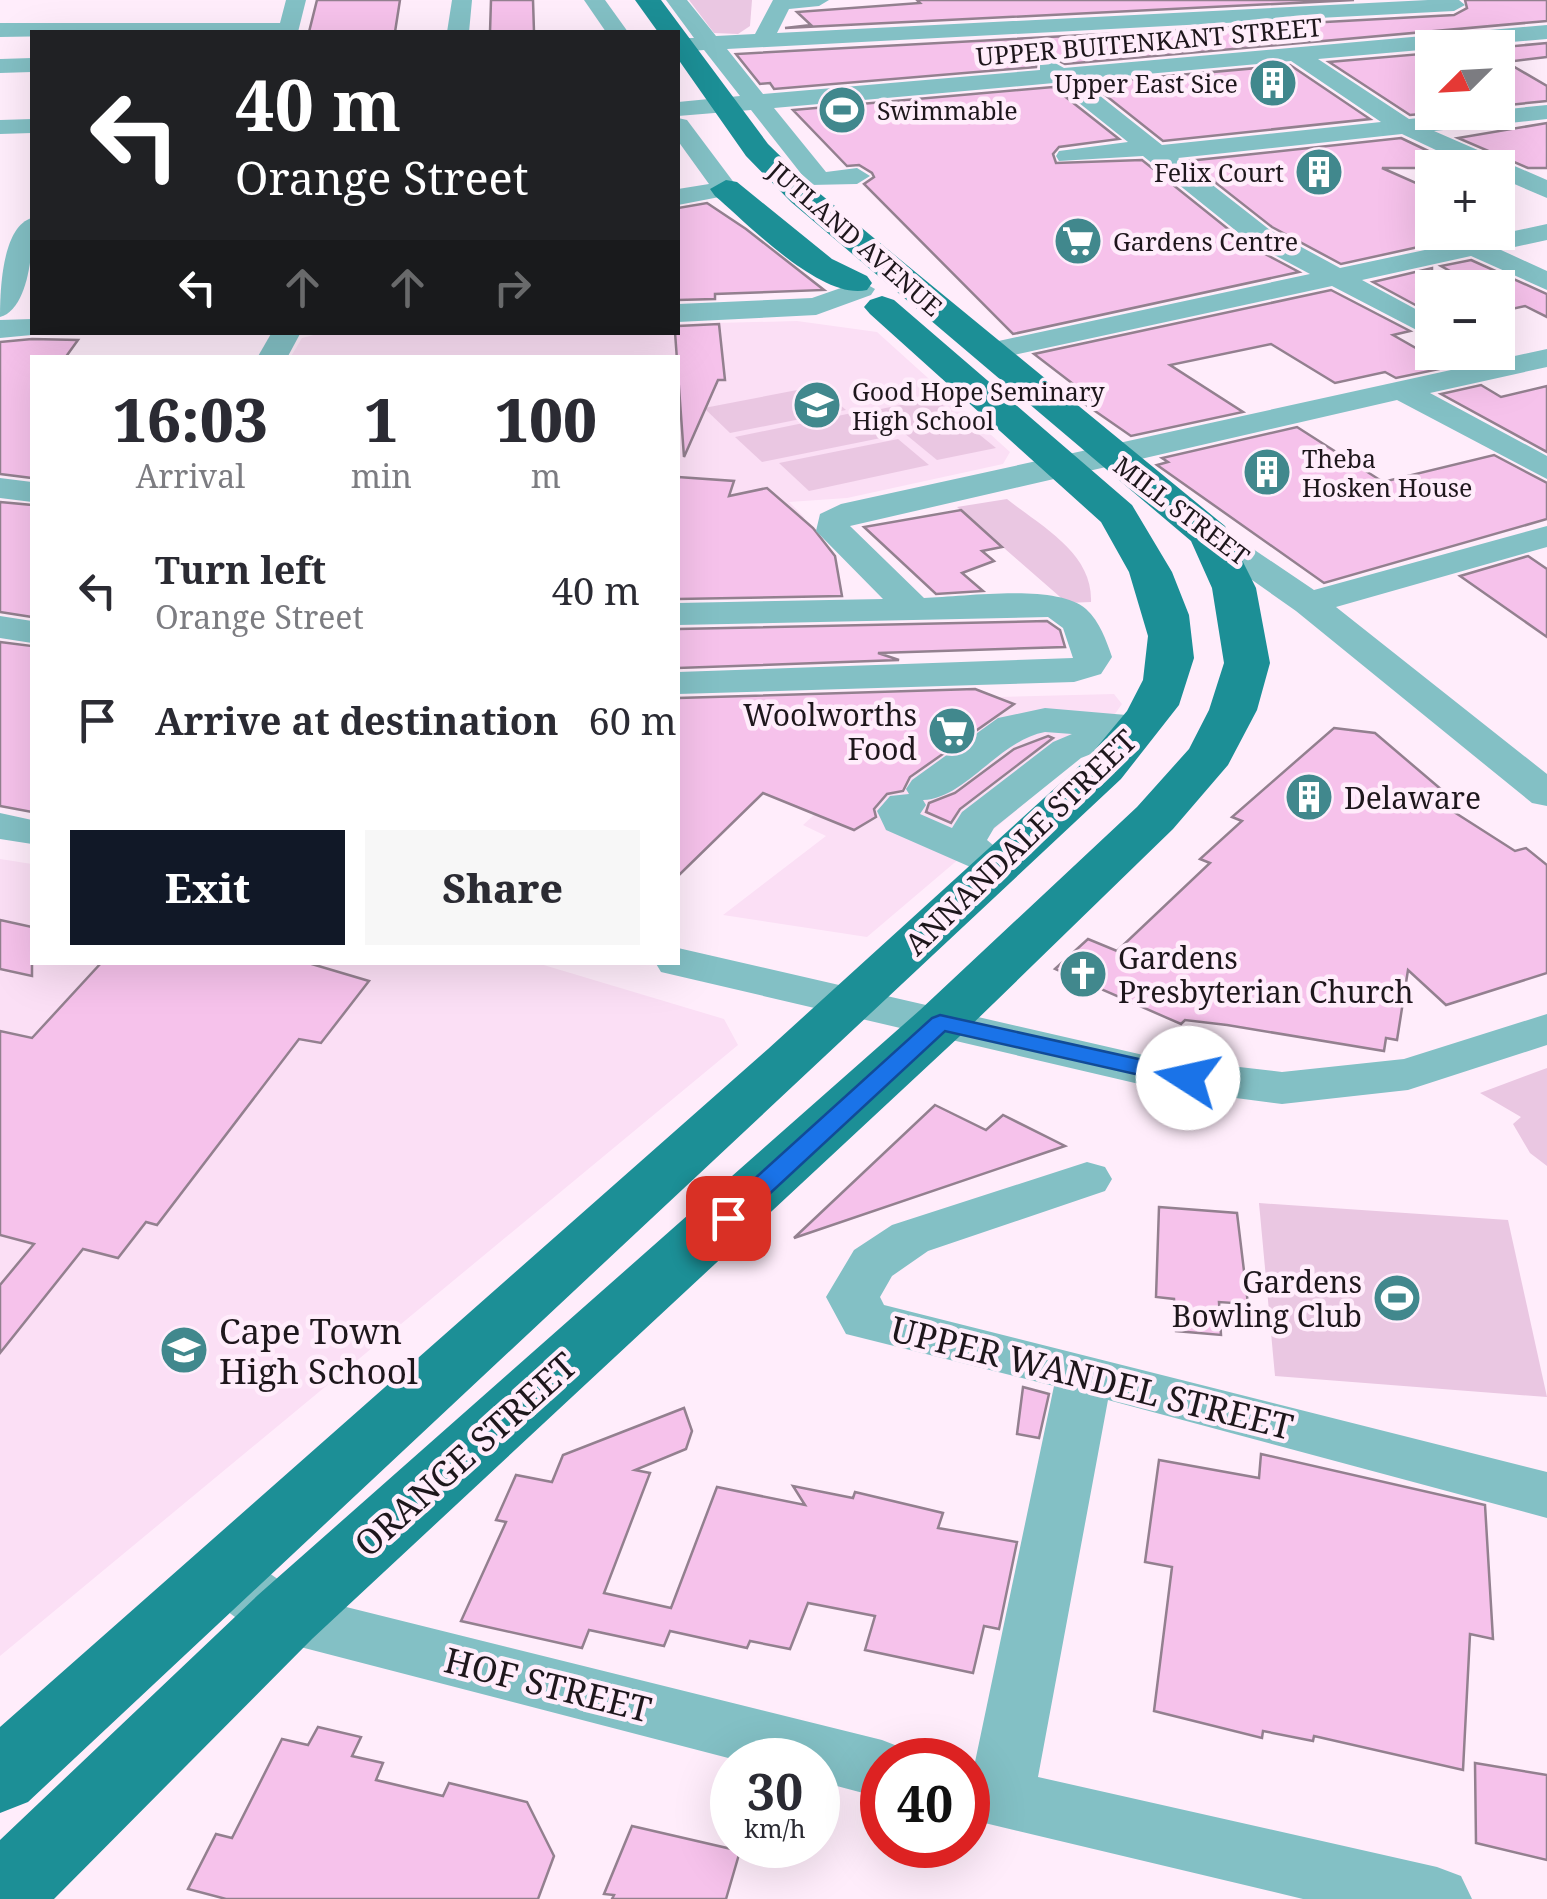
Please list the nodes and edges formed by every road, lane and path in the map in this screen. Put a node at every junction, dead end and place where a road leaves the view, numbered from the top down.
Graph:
1 (122, 0) edge
2 (296, 0) edge
3 (462, 0) edge
4 (594, 0) edge
5 (624, 0) edge
6 (648, 0) edge
7 (676, 0) edge
8 (819, 0) edge
9 (1450, 3) edge
10 (1004, 29) junction
11 (0, 30) edge
12 (108, 30) edge
13 (198, 30) edge
14 (458, 30) edge
15 (616, 30) edge
16 (645, 30) edge
17 (670, 30) edge
18 (1501, 30) edge
19 (30, 31) edge
20 (1547, 32) edge
21 (1515, 36) edge
22 (1515, 37) edge
23 (763, 40) junction
24 (687, 43) edge
25 (1415, 45) edge
26 (1547, 53) edge
27 (1297, 55) junction
28 (30, 65) edge
29 (0, 66) edge
30 (1060, 76) junction
31 (680, 81) edge
32 (756, 103) junction
33 (680, 110) edge
34 (1547, 112) edge
35 (30, 126) edge
36 (0, 127) edge
37 (1404, 127) junction
38 (680, 128) edge
39 (1150, 150) junction
40 (1456, 150) edge
41 (1068, 156) dead end
42 (857, 176) dead end
43 (1515, 176) edge
44 (819, 180) junction
45 (726, 189) junction
46 (1547, 190) edge
47 (680, 197) edge
48 (817, 225) junction
49 (30, 231) edge
50 (1547, 232) edge
51 (1515, 239) edge
52 (1459, 250) edge
53 (1480, 250) edge
54 (1331, 276) junction
55 (1547, 282) edge
56 (858, 286) junction
57 (0, 308) edge
58 (775, 310) junction
59 (680, 312) edge
60 (1415, 320) edge
61 (903, 327) junction
62 (0, 328) edge
63 (30, 328) edge
64 (980, 342) junction
65 (1547, 358) edge
66 (1515, 359) edge
67 (1462, 370) edge
68 (1401, 390) junction
69 (1110, 456) junction
70 (1061, 466) junction
71 (1547, 469) edge
72 (0, 488) edge
73 (30, 492) edge
74 (1210, 536) junction
75 (1547, 536) edge
76 (1309, 603) junction
77 (915, 609) junction
78 (680, 614) edge
79 (0, 626) edge
80 (30, 632) edge
81 (680, 683) edge
82 (1131, 728) junction
83 (1547, 794) edge
84 (920, 810) junction
85 (0, 826) edge
86 (30, 832) edge
87 (886, 846) dead end
88 (989, 860) junction
89 (680, 963) edge
90 (853, 1003) junction
91 (940, 1023) junction
92 (1547, 1030) edge
93 (1088, 1178) dead end
94 (1086, 1372) junction
95 (1547, 1495) edge
96 (255, 1596) junction
97 (860, 1763) edge
98 (990, 1770) edge
99 (0, 1777) edge
100 (990, 1796) edge
101 (0, 1896) edge
102 (1437, 1899) edge

1 - 12 street
2 - 13 street
3 - 14 street
4 - 15 street
5 - 16 main road
6 - 17 main road
7 - 24 street
8 - 23 street
9 - 10 street
9 - 18 street
10 - 23 street
10 - 30 street
11 - 19 street
20 - 21 street, UPPER BUITENKANT STREET
22 - 26 street
23 - 24 street
24 - 32 street
24 - 48 main road, JUTLAND AVENUE
25 - 27 street, UPPER BUITENKANT STREET
27 - 30 street, UPPER BUITENKANT STREET
27 - 37 street
28 - 29 street
30 - 32 street, UPPER BUITENKANT STREET
30 - 39 street
31 - 48 main road, JUTLAND AVENUE
32 - 33 street, UPPER BUITENKANT STREET
32 - 44 street
34 - 37 street
35 - 36 street
37 - 39 street
37 - 40 street
38 - 45 street
39 - 41 street
39 - 54 street
42 - 44 street
43 - 46 street
44 - 64 main road
45 - 47 street
45 - 56 main road
48 - 56 main road, JUTLAND AVENUE
48 - 64 main road, JUTLAND AVENUE
49 - 57 street
50 - 51 street
52 - 54 street
53 - 55 street
54 - 60 street
54 - 64 street
56 - 58 street
56 - 61 main road
58 - 59 street
58 - 61 street
61 - 70 main road
62 - 63 street
64 - 69 main road, MILL STREET
65 - 66 street
67 - 68 street
68 - 69 street
68 - 71 street
69 - 70 street
69 - 74 main road, MILL STREET
70 - 77 street
70 - 82 main road, ANNANDALE STREET
72 - 73 street
74 - 76 street, MILL STREET
74 - 91 main road
75 - 76 street
76 - 83 street, MILL STREET
77 - 78 street
77 - 81 street
79 - 80 street
82 - 84 street
82 - 88 main road, ANNANDALE STREET
84 - 87 street
84 - 88 street
85 - 86 street
88 - 90 main road, ANNANDALE STREET
89 - 90 street
90 - 91 street
90 - 96 main road, ORANGE STREET
91 - 92 street
91 - 96 main road, ORANGE STREET
93 - 94 street, UPPER WANDEL STREET
94 - 95 street, UPPER WANDEL STREET
94 - 98 street
96 - 97 street, HOF STREET
96 - 99 main road, ORANGE STREET
96 - 101 main road, ORANGE STREET
100 - 102 street

